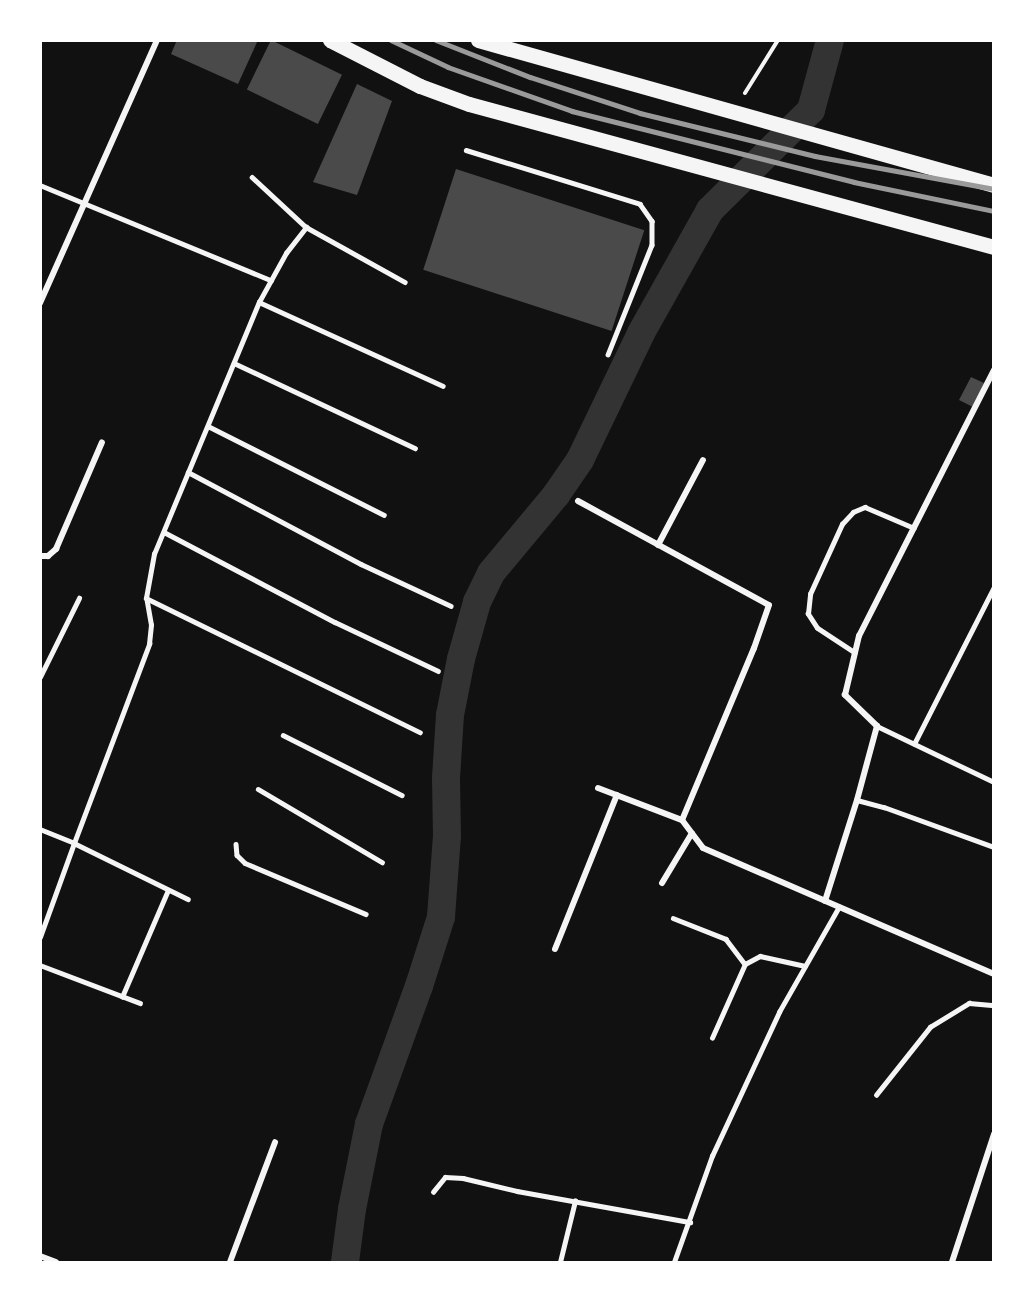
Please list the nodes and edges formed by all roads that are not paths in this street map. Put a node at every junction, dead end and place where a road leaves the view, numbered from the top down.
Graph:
1 (157, 40) edge
2 (330, 40) edge
3 (478, 40) edge
4 (466, 150) dead end
5 (252, 177) dead end
6 (40, 185) edge
7 (993, 185) edge
8 (85, 204) junction
9 (306, 227) junction
10 (993, 247) edge
11 (271, 280) junction
12 (405, 282) dead end
13 (259, 302) junction
14 (40, 303) edge
15 (608, 355) dead end
16 (234, 363) junction
17 (993, 370) edge
18 (443, 386) dead end
19 (208, 426) junction
20 (102, 442) dead end
21 (415, 448) dead end
22 (703, 460) dead end
23 (188, 472) junction
24 (578, 501) dead end
25 (384, 515) dead end
26 (914, 528) junction
27 (164, 532) junction
28 (658, 545) junction
29 (40, 556) edge
30 (993, 587) edge
31 (79, 598) dead end
32 (146, 598) junction
33 (451, 606) dead end
34 (855, 653) junction
35 (438, 671) dead end
36 (40, 677) edge
37 (877, 726) junction
38 (420, 732) dead end
39 (284, 735) dead end
40 (914, 744) junction
41 (993, 782) edge
42 (598, 788) dead end
43 (258, 789) dead end
44 (402, 795) dead end
45 (616, 795) junction
46 (858, 800) junction
47 (682, 820) junction
48 (40, 829) edge
49 (692, 833) junction
50 (74, 843) junction
51 (236, 844) dead end
52 (993, 848) edge
53 (382, 862) dead end
54 (662, 883) dead end
55 (168, 890) junction
56 (188, 899) dead end
57 (825, 901) junction
58 (839, 907) junction
59 (366, 914) dead end
60 (673, 918) dead end
61 (40, 937) edge
62 (555, 949) dead end
63 (745, 964) junction
64 (40, 965) edge
65 (805, 966) junction
66 (993, 974) edge
67 (122, 997) junction
68 (140, 1003) dead end
69 (993, 1005) edge
70 (712, 1038) dead end
71 (876, 1095) dead end
72 (993, 1134) edge
73 (275, 1142) dead end
74 (433, 1192) dead end
75 (575, 1201) junction
76 (690, 1222) junction
77 (40, 1256) edge
78 (56, 1263) edge
79 (230, 1263) edge
80 (560, 1263) edge
81 (674, 1263) edge
82 (952, 1263) edge

1 - 8 street
2 - 10 main road
3 - 7 main road
4 - 15 lane
5 - 9 lane
6 - 8 lane
8 - 11 lane
8 - 14 street
9 - 11 lane
9 - 12 lane
11 - 13 lane
13 - 16 lane
13 - 18 lane
16 - 19 lane
16 - 21 lane
17 - 26 street
19 - 23 lane
19 - 25 lane
20 - 29 street
22 - 28 street
23 - 27 lane
23 - 33 lane
24 - 28 street
26 - 34 street
26 - 34 lane
27 - 32 lane
27 - 35 lane
28 - 47 street
30 - 40 lane
31 - 36 lane
32 - 38 lane
32 - 50 lane
34 - 37 street
37 - 40 lane
37 - 46 street
39 - 44 lane
40 - 41 lane
42 - 45 street
43 - 53 lane
45 - 47 street
45 - 62 street
46 - 52 lane
46 - 57 street
47 - 49 street
48 - 50 lane
49 - 54 street
49 - 57 street
50 - 55 lane
50 - 61 lane
51 - 59 lane
55 - 56 lane
55 - 67 lane
57 - 58 street
58 - 65 lane
58 - 66 street
60 - 63 lane
63 - 65 lane
63 - 70 lane
64 - 67 lane
65 - 76 lane
67 - 68 lane
69 - 71 lane
72 - 82 street
73 - 79 street
74 - 75 lane
75 - 76 lane
75 - 80 lane
76 - 81 lane
77 - 78 street

